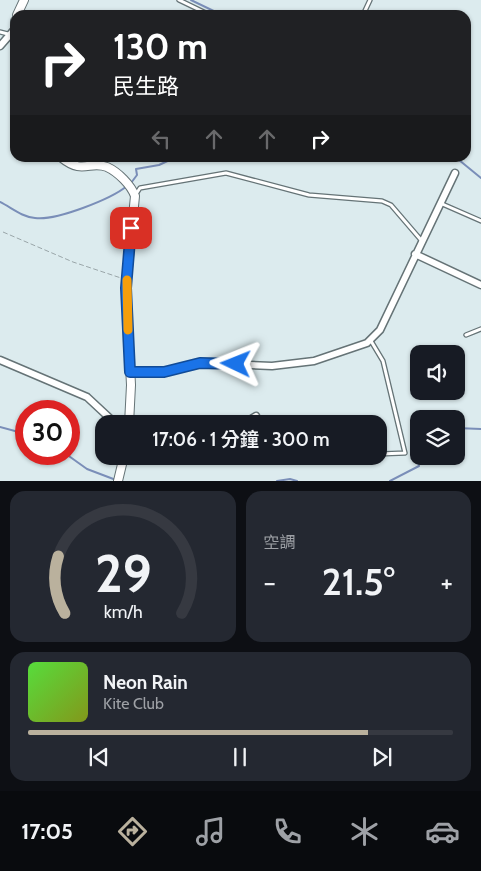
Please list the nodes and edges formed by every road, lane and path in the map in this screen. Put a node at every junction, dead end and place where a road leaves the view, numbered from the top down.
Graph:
1 (179, 0) edge
2 (200, 10) edge
3 (10, 34) edge
4 (0, 46) edge
5 (66, 162) edge
6 (455, 173) dead end
7 (135, 196) junction
8 (440, 203) junction
9 (481, 221) edge
10 (3, 232) dead end
11 (421, 240) junction
12 (415, 254) junction
13 (127, 280) junction
14 (481, 285) edge
15 (481, 329) edge
16 (466, 335) dead end
17 (371, 341) junction
18 (0, 360) edge
19 (130, 372) junction
20 (106, 415) edge
21 (130, 415) edge
22 (387, 454) edge
23 (122, 465) edge
24 (119, 479) edge

1 - 2 lane
3 - 4 street
5 - 7 street
6 - 8 street
7 - 11 lane
7 - 13 street
8 - 9 lane
8 - 11 street
10 - 13 path
11 - 12 street
12 - 14 street
12 - 17 street
13 - 19 street
15 - 16 lane
17 - 19 street
17 - 22 lane
18 - 20 street
19 - 21 street
23 - 24 street

